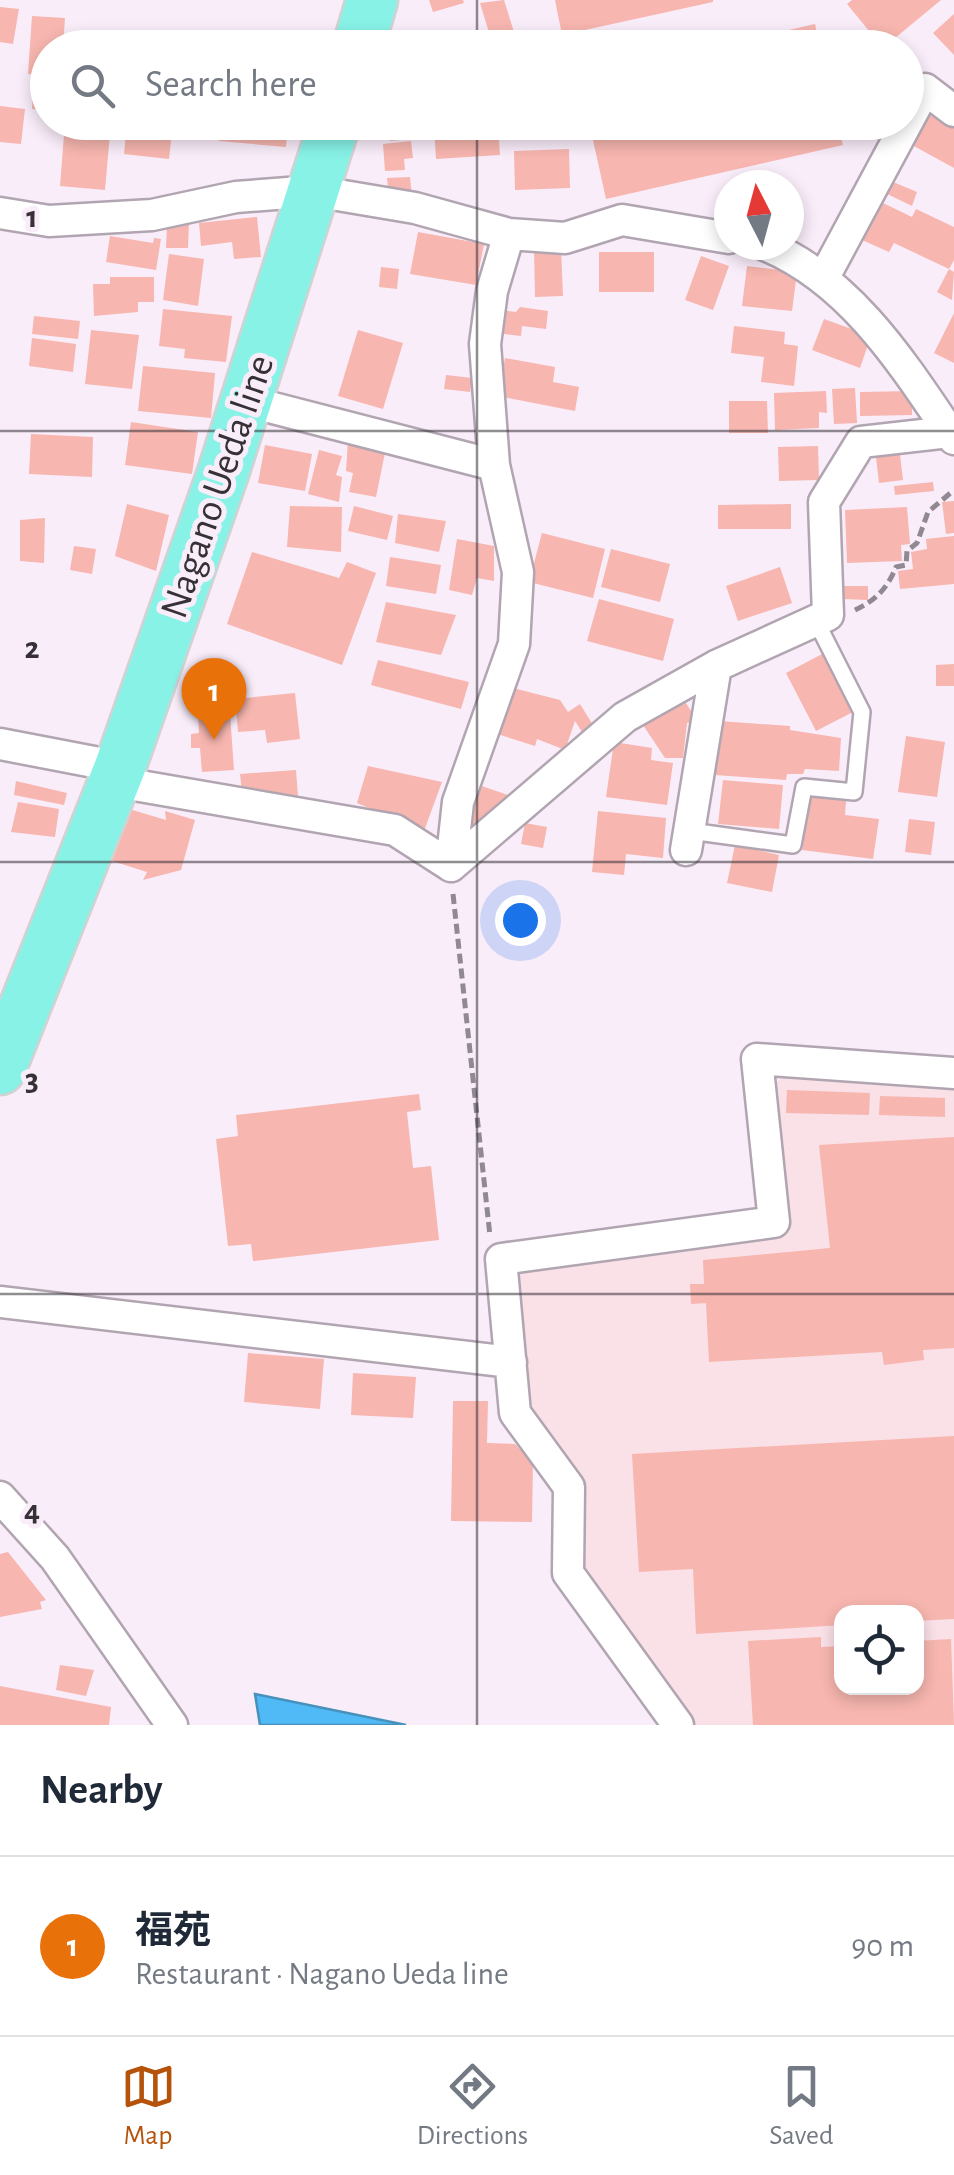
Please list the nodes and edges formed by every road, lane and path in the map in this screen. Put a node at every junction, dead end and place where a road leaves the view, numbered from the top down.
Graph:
1 (372, 0) edge
2 (363, 30) edge
3 (924, 93) edge
4 (954, 111) edge
5 (329, 140) edge
6 (898, 140) edge
7 (314, 191) junction
8 (0, 213) edge
9 (509, 234) junction
10 (714, 235) edge
11 (799, 260) edge
12 (823, 279) junction
13 (246, 401) junction
14 (952, 436) edge
15 (494, 465) junction
16 (954, 490) edge
17 (822, 618) junction
18 (716, 666) junction
19 (0, 744) edge
20 (115, 774) junction
21 (688, 840) joint
22 (451, 866) junction
23 (0, 1069) edge
24 (954, 1073) edge
25 (501, 1259) junction
26 (0, 1302) edge
27 (511, 1362) junction
28 (0, 1498) edge
29 (172, 1725) edge
30 (678, 1725) edge

1 - 2 main road
3 - 4 street
5 - 7 main road, Nagano Ueda line
6 - 12 street
7 - 8 street
7 - 9 street
7 - 13 main road, Nagano Ueda line
9 - 10 street
9 - 15 street
11 - 12 street
12 - 14 street
13 - 15 street
13 - 20 main road, Nagano Ueda line
14 - 17 street
15 - 22 street
16 - 17 path
17 - 18 street
17 - 21 lane
18 - 21 street
18 - 22 street
19 - 20 street
20 - 22 street
20 - 23 main road, Nagano Ueda line
22 - 25 path
24 - 25 street
25 - 27 street
26 - 27 street
27 - 30 street
28 - 29 street

